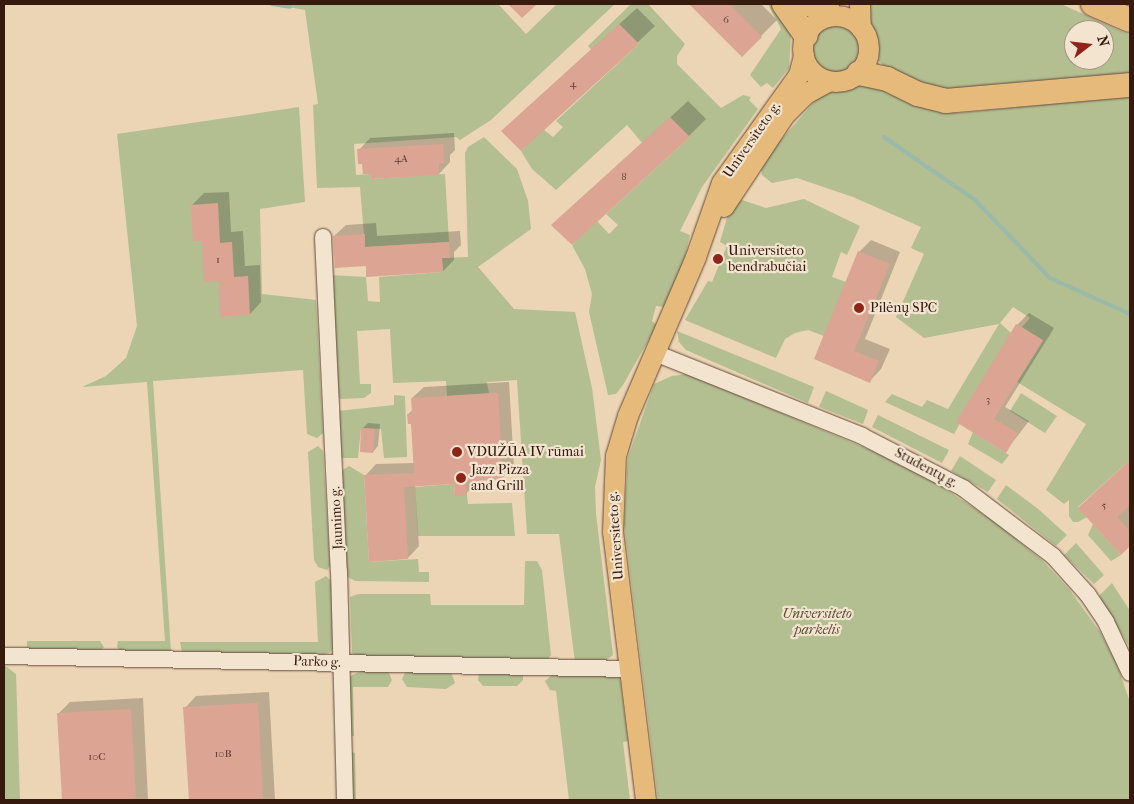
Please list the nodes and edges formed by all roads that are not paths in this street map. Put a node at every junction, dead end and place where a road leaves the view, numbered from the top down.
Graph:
1 (784, 4) edge
2 (806, 4) edge
3 (860, 4) edge
4 (1093, 4) edge
5 (834, 8) edge
6 (1130, 20) edge
7 (861, 28) junction
8 (805, 45) junction
9 (859, 73) junction
10 (828, 82) junction
11 (1130, 85) edge
12 (323, 236) dead end
13 (696, 257) junction
14 (655, 352) junction
15 (4, 656) edge
16 (340, 663) junction
17 (630, 669) junction
18 (1130, 673) edge
19 (345, 800) edge
20 (646, 800) edge

1 - 8 highway
2 - 5 highway
3 - 7 main road
4 - 6 highway
5 - 7 main road
5 - 8 main road
7 - 9 main road
8 - 10 main road
8 - 13 main road, Universiteto g.
9 - 10 main road
9 - 11 highway
10 - 13 main road, Universiteto g.
12 - 16 street, Jaunimo g.
13 - 14 main road, Universiteto g.
14 - 17 main road, Universiteto g.
14 - 18 street, Studentų g.
15 - 16 street, Parko g.
16 - 17 street, Parko g.
16 - 19 street, Jaunimo g.
17 - 20 main road, Universiteto g.

